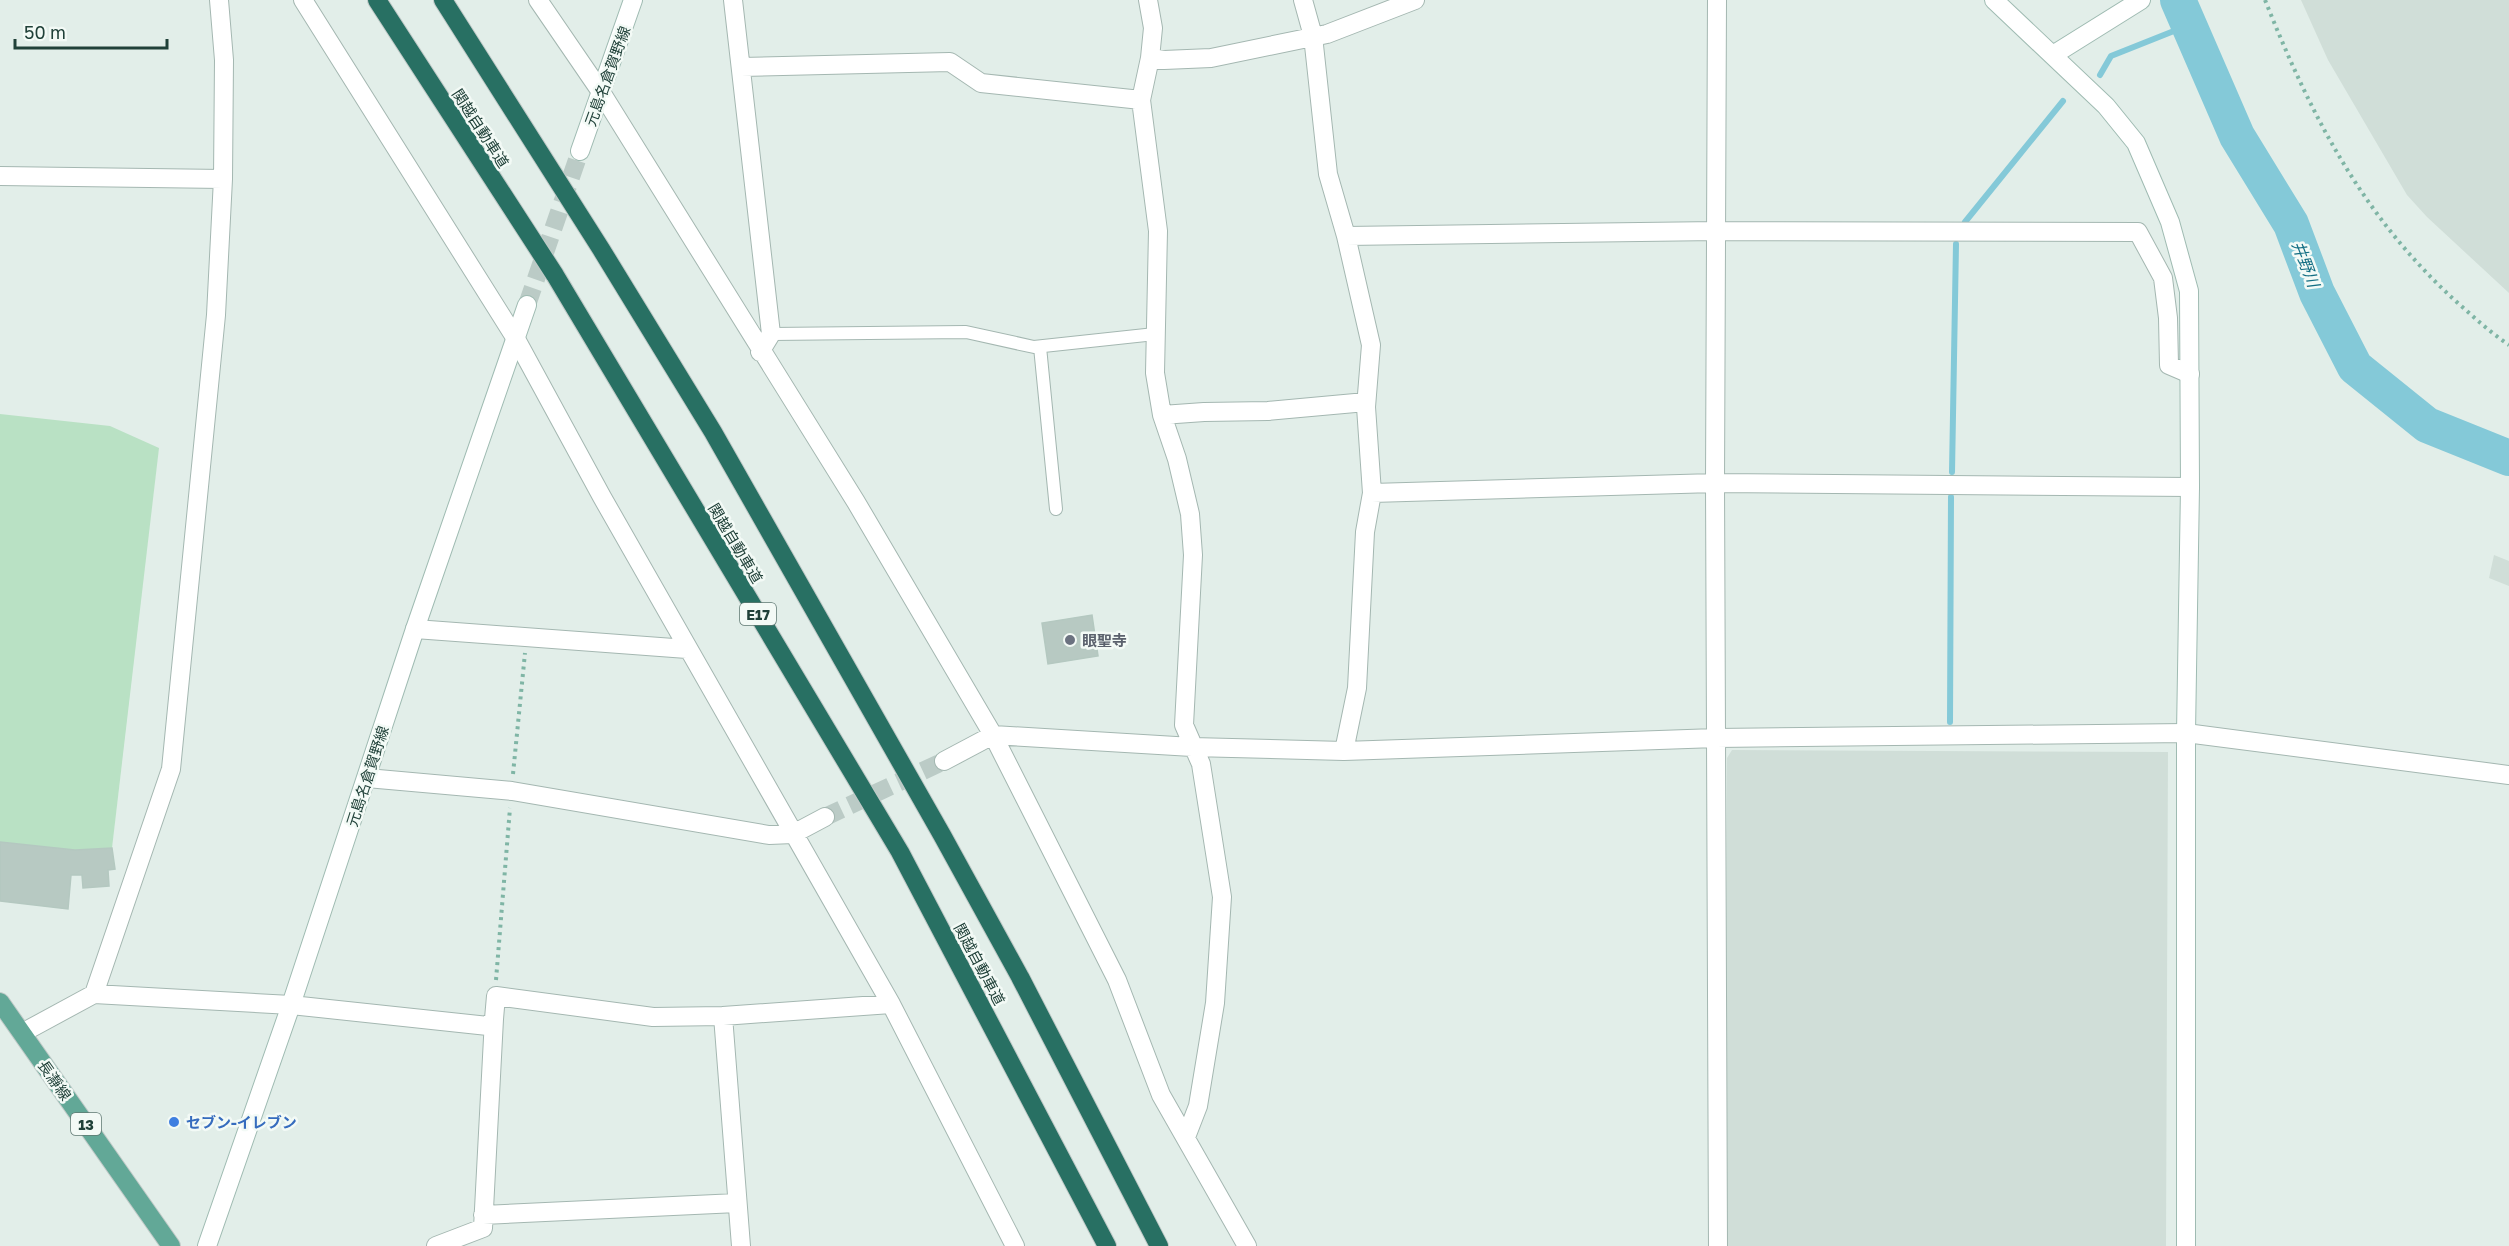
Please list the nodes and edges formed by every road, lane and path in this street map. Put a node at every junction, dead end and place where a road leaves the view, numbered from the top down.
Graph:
1 (219, 0) edge
2 (303, 0) edge
3 (377, 0) edge
4 (443, 0) edge
5 (538, 0) edge
6 (633, 0) edge
7 (733, 0) edge
8 (1148, 0) edge
9 (1303, 0) edge
10 (1415, 0) edge
11 (1717, 0) edge
12 (1994, 0) edge
13 (2265, 0) edge
14 (2134, 4) edge
15 (1313, 36) junction
16 (2053, 55) junction
17 (1150, 58) junction
18 (741, 67) junction
19 (601, 92) junction
20 (1142, 100) junction
21 (580, 151) tunnel mouth
22 (0, 176) edge
23 (223, 179) junction
24 (1717, 231) junction
25 (1346, 236) junction
26 (527, 305) tunnel mouth
27 (771, 334) junction
28 (1155, 334) junction
29 (516, 339) junction
30 (2509, 345) edge
31 (1040, 346) junction
32 (760, 352) junction
33 (2190, 374) junction
34 (1366, 402) junction
35 (1162, 415) junction
36 (1715, 483) junction
37 (2190, 486) junction
38 (1372, 494) junction
39 (1056, 509) dead end
40 (415, 629) junction
41 (527, 637) junction
42 (687, 649) junction
43 (2186, 733) junction
44 (993, 735) junction
45 (1716, 738) junction
46 (1192, 747) junction
47 (1344, 751) junction
48 (944, 761) tunnel mouth
49 (2509, 775) edge
50 (367, 778) junction
51 (512, 791) junction
52 (825, 817) tunnel mouth
53 (793, 834) junction
54 (94, 994) junction
55 (496, 996) junction
56 (0, 1002) edge
57 (891, 1004) junction
58 (291, 1005) junction
59 (723, 1016) junction
60 (494, 1019) junction
61 (22, 1034) junction
62 (1186, 1137) junction
63 (737, 1203) junction
64 (483, 1230) edge
65 (171, 1246) edge
66 (207, 1246) edge
67 (436, 1246) edge
68 (741, 1246) edge
69 (1015, 1246) edge
70 (1107, 1246) edge
71 (1160, 1246) edge
72 (1247, 1246) edge
73 (1718, 1246) edge
74 (2186, 1246) edge

1 - 23 street
2 - 29 street
3 - 70 highway, 関越自動車道 / E17
4 - 71 highway, 関越自動車道
5 - 19 street
6 - 19 street, 元島名倉賀野線
7 - 18 street
8 - 17 street
9 - 15 street
10 - 15 street
11 - 24 street
12 - 16 street
13 - 30 path
14 - 16 street
15 - 17 street
15 - 25 street
16 - 33 street
17 - 20 street
18 - 20 street
18 - 27 street
19 - 21 street, 元島名倉賀野線
19 - 32 street
20 - 28 street
22 - 23 street
23 - 54 street
24 - 25 street
24 - 33 street
24 - 36 street
25 - 34 street
26 - 29 street, 元島名倉賀野線
27 - 31 lane
27 - 32 street
28 - 31 lane
28 - 35 street
29 - 40 street, 元島名倉賀野線
29 - 42 street
31 - 39 lane
32 - 44 street
33 - 37 street
34 - 35 street
34 - 38 street
35 - 46 street
36 - 37 street
36 - 38 street
36 - 45 street
37 - 43 street
38 - 47 street
40 - 41 street
40 - 50 street, 元島名倉賀野線
41 - 42 street
41 - 51 path
42 - 53 street
43 - 45 street
43 - 49 street
43 - 74 street
44 - 46 street
44 - 48 street
44 - 62 street
45 - 47 street
45 - 73 street
46 - 47 street
46 - 62 street
50 - 51 street
50 - 58 street, 元島名倉賀野線
51 - 53 street
51 - 55 path
52 - 53 street
53 - 57 street
54 - 58 street
54 - 61 street
55 - 59 street
55 - 60 street
56 - 61 main road, 長瀞線 / 13
57 - 59 street
57 - 69 street
58 - 60 street
58 - 66 street, 元島名倉賀野線
59 - 63 street
60 - 64 street
61 - 65 main road, 長瀞線 / 13
62 - 72 street
63 - 64 street
63 - 68 street
64 - 67 street

